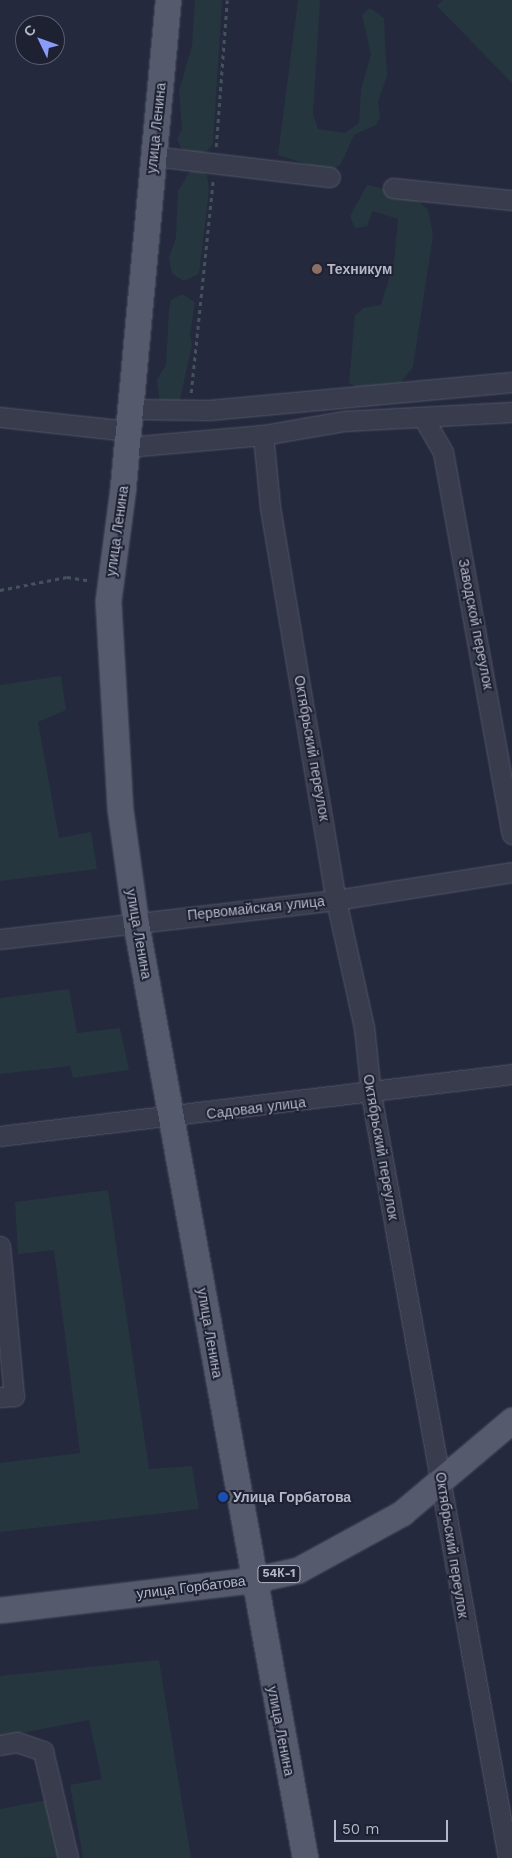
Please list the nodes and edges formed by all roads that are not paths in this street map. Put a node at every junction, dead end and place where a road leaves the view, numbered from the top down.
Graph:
1 (168, 0) edge
2 (153, 156) junction
3 (330, 177) dead end
4 (393, 188) dead end
5 (512, 200) edge
6 (512, 382) edge
7 (512, 412) edge
8 (0, 417) edge
9 (424, 419) junction
10 (128, 429) junction
11 (263, 435) junction
12 (512, 834) edge
13 (512, 872) edge
14 (336, 900) junction
15 (136, 924) junction
16 (0, 939) edge
17 (512, 1074) edge
18 (370, 1094) junction
19 (172, 1119) junction
20 (0, 1136) edge
21 (0, 1246) edge
22 (0, 1397) edge
23 (512, 1420) edge
24 (442, 1480) junction
25 (253, 1580) junction
26 (0, 1610) edge
27 (0, 1745) edge
28 (68, 1858) edge
29 (305, 1858) edge
30 (508, 1858) edge

1 - 2 main road, улица Ленина
2 - 3 street
2 - 10 main road, улица Ленина
4 - 5 street
6 - 10 street
7 - 9 street
8 - 10 street
9 - 11 street
9 - 12 street, Заводской переулок
10 - 11 street
10 - 15 main road, улица Ленина
11 - 14 street, Октябрьский переулок
13 - 14 street, Первомайская улица
14 - 15 street, Первомайская улица
14 - 18 street, Октябрьский переулок
15 - 16 street, Первомайская улица
15 - 19 main road, улица Ленина
17 - 18 street, Садовая улица
18 - 19 street, Садовая улица
18 - 24 street, Октябрьский переулок
19 - 20 street, Садовая улица
19 - 25 main road, улица Ленина
21 - 22 street
23 - 24 main road, улица Горбатова / 54К-1
24 - 25 main road, улица Горбатова / 54К-1
24 - 30 street, Октябрьский переулок
25 - 26 main road, улица Горбатова / 54К-1
25 - 29 main road, улица Ленина
27 - 28 street

